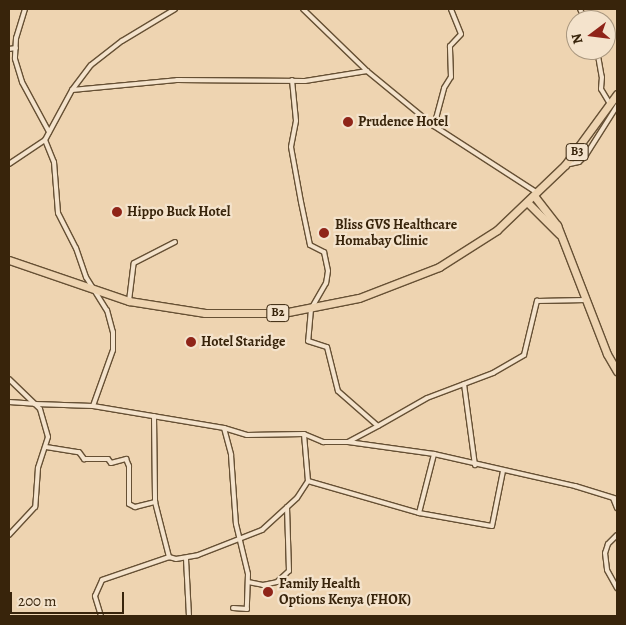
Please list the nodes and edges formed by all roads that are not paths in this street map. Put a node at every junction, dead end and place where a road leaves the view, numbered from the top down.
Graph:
1 (25, 9) edge
2 (175, 9) edge
3 (302, 9) edge
4 (451, 9) edge
5 (16, 48) junction
6 (9, 49) edge
7 (599, 60) edge
8 (368, 71) junction
9 (292, 80) junction
10 (72, 90) junction
11 (617, 94) edge
12 (615, 106) edge
13 (434, 126) junction
14 (49, 132) junction
15 (45, 140) junction
16 (9, 164) edge
17 (537, 195) junction
18 (528, 203) junction
19 (561, 236) junction
20 (175, 242) dead end
21 (9, 260) edge
22 (98, 292) junction
23 (586, 300) junction
24 (129, 301) junction
25 (311, 309) junction
26 (617, 371) edge
27 (9, 379) edge
28 (464, 384) junction
29 (9, 402) edge
30 (35, 404) junction
31 (93, 406) junction
32 (154, 416) junction
33 (378, 426) junction
34 (224, 428) junction
35 (304, 434) junction
36 (348, 442) junction
37 (46, 447) junction
38 (434, 454) junction
39 (475, 465) junction
40 (503, 471) junction
41 (308, 481) junction
42 (615, 499) edge
43 (155, 502) junction
44 (287, 507) junction
45 (617, 508) edge
46 (419, 513) junction
47 (9, 535) edge
48 (617, 535) edge
49 (240, 538) junction
50 (169, 557) junction
51 (186, 559) junction
52 (248, 582) junction
53 (617, 588) edge
54 (233, 608) dead end
55 (101, 616) edge
56 (189, 616) edge

1 - 5 street
2 - 10 street
3 - 8 street
4 - 13 street
5 - 6 street
5 - 14 street
7 - 12 street
8 - 9 street
8 - 13 street
9 - 10 street
9 - 25 street
10 - 14 street
11 - 12 highway, B3
12 - 17 highway, B3
13 - 17 street
14 - 15 street
15 - 16 street
15 - 22 street
17 - 18 highway, B3
17 - 19 highway
18 - 19 highway
18 - 25 highway, B2
19 - 23 highway
20 - 24 street
21 - 22 highway, B2
22 - 24 highway, B2
22 - 31 street
23 - 26 highway
23 - 28 street
24 - 25 highway, B2
25 - 33 street
27 - 30 street
28 - 33 street
28 - 39 street
29 - 30 street
30 - 31 street
30 - 37 street
31 - 32 street
32 - 34 street
32 - 43 street
33 - 36 street
34 - 35 street
34 - 49 street
35 - 36 street
35 - 41 street
36 - 38 street
37 - 43 street
37 - 47 street
38 - 39 street
38 - 46 street
39 - 40 street
40 - 42 street
40 - 46 street
41 - 44 street
41 - 46 street
42 - 45 street
43 - 50 street
44 - 49 street
44 - 52 street
48 - 53 street
49 - 51 street
49 - 52 street
50 - 51 street
50 - 55 street
51 - 56 street
52 - 54 street

